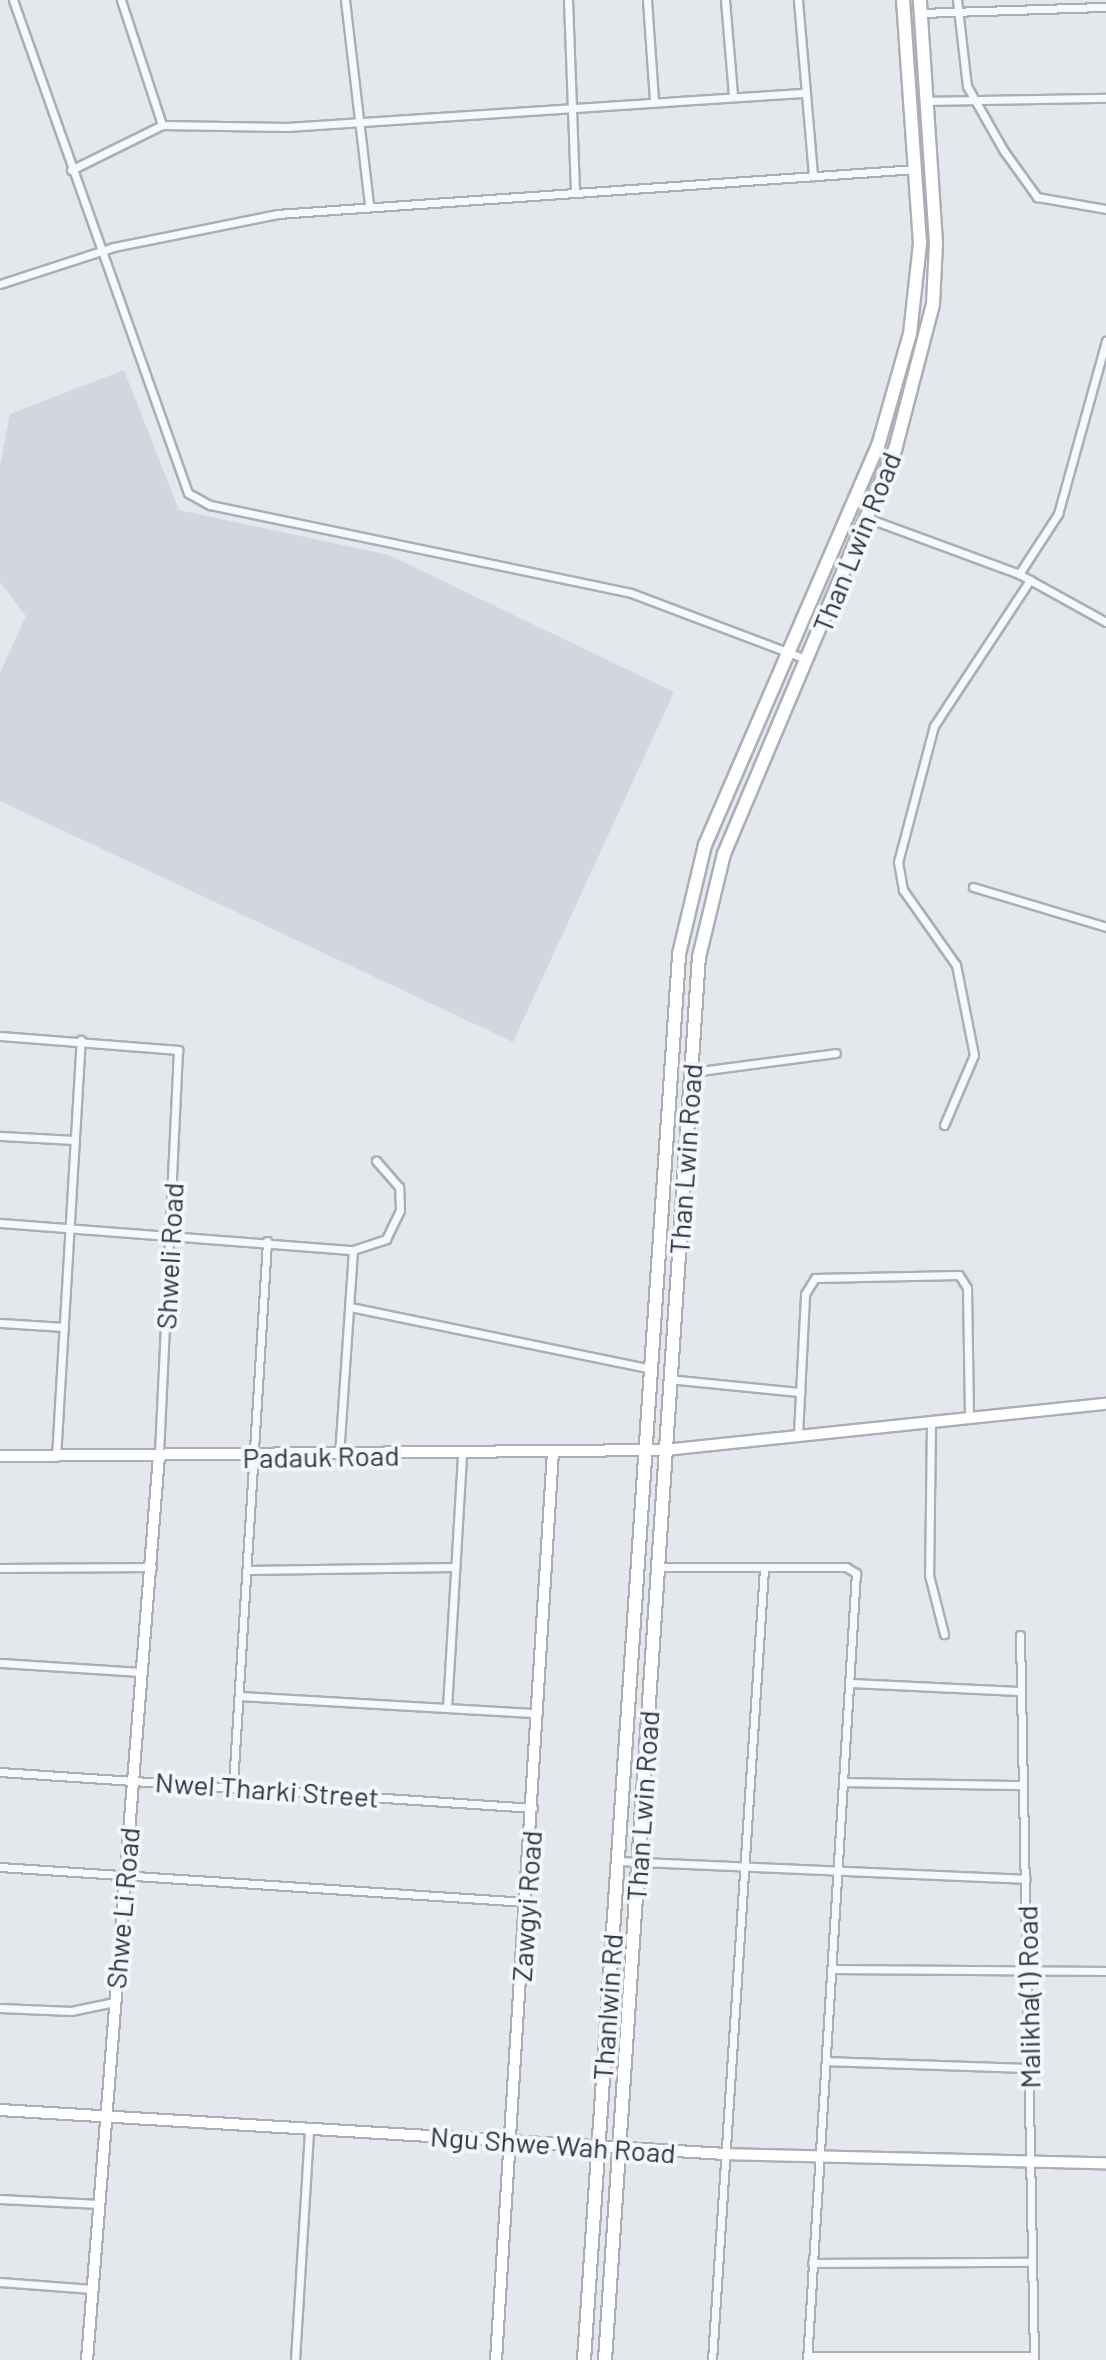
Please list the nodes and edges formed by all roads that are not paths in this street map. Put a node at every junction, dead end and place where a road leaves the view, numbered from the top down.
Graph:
1 (13, 0) edge
2 (121, 0) edge
3 (345, 0) edge
4 (568, 0) edge
5 (647, 0) edge
6 (725, 0) edge
7 (798, 0) edge
8 (903, 0) edge
9 (957, 0) edge
10 (920, 7) edge
11 (1106, 7) edge
12 (958, 12) junction
13 (802, 93) junction
14 (733, 96) junction
15 (1106, 98) edge
16 (654, 100) junction
17 (972, 100) junction
18 (926, 101) junction
19 (572, 106) junction
20 (362, 122) junction
21 (162, 125) junction
22 (915, 169) junction
23 (71, 170) junction
24 (813, 176) junction
25 (575, 193) junction
26 (369, 205) junction
27 (1106, 209) edge
28 (99, 252) junction
29 (0, 284) edge
30 (1106, 341) edge
31 (897, 382) junction
32 (913, 385) junction
33 (867, 518) junction
34 (1019, 574) junction
35 (1030, 580) junction
36 (1106, 622) edge
37 (793, 652) junction
38 (808, 660) junction
39 (973, 887) dead end
40 (1106, 927) edge
41 (0, 1036) edge
42 (81, 1040) junction
43 (836, 1053) dead end
44 (692, 1072) junction
45 (944, 1125) dead end
46 (0, 1136) edge
47 (75, 1140) junction
48 (376, 1161) dead end
49 (0, 1223) edge
50 (70, 1226) junction
51 (171, 1232) junction
52 (267, 1241) junction
53 (353, 1250) junction
54 (350, 1307) junction
55 (653, 1319) joint
56 (0, 1323) edge
57 (64, 1327) junction
58 (648, 1368) junction
59 (669, 1379) junction
60 (800, 1392) junction
61 (1106, 1404) edge
62 (969, 1414) junction
63 (931, 1418) junction
64 (798, 1434) junction
65 (643, 1450) junction
66 (665, 1450) junction
67 (553, 1451) junction
68 (462, 1453) junction
69 (0, 1456) edge
70 (159, 1456) junction
71 (56, 1457) junction
72 (256, 1457) junction
73 (338, 1457) junction
74 (152, 1567) junction
75 (454, 1567) junction
76 (660, 1567) junction
77 (0, 1568) edge
78 (764, 1568) junction
79 (248, 1570) junction
80 (944, 1634) dead end
81 (1020, 1635) dead end
82 (0, 1663) edge
83 (141, 1672) junction
84 (850, 1683) junction
85 (1020, 1691) junction
86 (239, 1696) junction
87 (447, 1708) junction
88 (538, 1713) junction
89 (0, 1772) edge
90 (133, 1780) junction
91 (843, 1782) junction
92 (233, 1785) junction
93 (1023, 1785) junction
94 (533, 1808) junction
95 (616, 1861) junction
96 (637, 1862) junction
97 (0, 1867) edge
98 (744, 1867) junction
99 (839, 1872) junction
100 (124, 1875) junction
101 (1026, 1879) junction
102 (526, 1902) junction
103 (833, 1969) junction
104 (1106, 1971) edge
105 (1027, 1973) junction
106 (114, 2002) junction
107 (0, 2008) edge
108 (827, 2061) junction
109 (1031, 2068) junction
110 (0, 2110) edge
111 (105, 2117) junction
112 (309, 2129) junction
113 (510, 2141) junction
114 (598, 2147) junction
115 (617, 2148) junction
116 (726, 2154) junction
117 (819, 2158) junction
118 (1106, 2163) edge
119 (1031, 2167) junction
120 (0, 2199) edge
121 (99, 2204) junction
122 (1032, 2262) junction
123 (812, 2263) junction
124 (0, 2282) edge
125 (92, 2289) junction
126 (807, 2358) edge
127 (1034, 2358) edge
128 (87, 2360) edge
129 (295, 2360) edge
130 (496, 2360) edge
131 (584, 2360) edge
132 (605, 2360) edge
133 (712, 2360) edge

1 - 23 street
2 - 21 street
3 - 20 street
4 - 19 street
5 - 16 street
6 - 14 street
7 - 13 street
8 - 22 main road, Than Lwin Road
9 - 12 street
10 - 12 street
10 - 18 main road, Than Lwin Road
11 - 12 street
12 - 17 street
13 - 14 street
13 - 24 street
14 - 16 street
15 - 17 street
16 - 19 street
17 - 18 street
17 - 27 street
18 - 32 main road, Than Lwin Road
19 - 20 street
19 - 25 street
20 - 21 street
20 - 26 street
21 - 23 street
22 - 24 street
22 - 31 main road, Than Lwin Road
23 - 28 street
24 - 25 street
25 - 26 street
26 - 28 street
28 - 29 street
28 - 37 street
30 - 34 street
31 - 32 main road
31 - 37 main road, Than Lwin Road
32 - 33 main road, Than Lwin Road
33 - 34 street
33 - 38 main road, Than Lwin Road
34 - 35 street
35 - 36 street
35 - 45 street
37 - 38 street
37 - 55 main road, Than Lwin Road
38 - 44 main road, Than Lwin Road
39 - 40 street
41 - 42 street
42 - 47 street
42 - 51 street, Shweli Road
43 - 44 street
44 - 59 main road, Than Lwin Road
46 - 47 street
47 - 50 street
48 - 53 street
49 - 50 street
50 - 51 street
50 - 57 street
51 - 52 street
51 - 70 street, Shweli Road
52 - 53 street
52 - 72 street
53 - 54 street
54 - 58 street
54 - 73 street
55 - 58 main road, Thanlwin Rd
56 - 57 street
57 - 71 street
58 - 65 main road, Thanlwin Rd
59 - 60 street
59 - 66 main road, Than Lwin Road
60 - 62 street
60 - 64 street
61 - 62 street, Padauk Road
62 - 63 street, Padauk Road
63 - 64 street, Padauk Road
63 - 80 street
64 - 66 street, Padauk Road
65 - 66 street, Padauk Road
65 - 67 street, Padauk Road
65 - 95 main road, Thanlwin Rd
66 - 76 main road, Than Lwin Road
67 - 68 street, Padauk Road
67 - 88 street, Zawgyi Road
68 - 73 street, Padauk Road
68 - 75 street
69 - 71 street, Padauk Road
70 - 71 street, Padauk Road
70 - 72 street, Padauk Road
70 - 74 street, Shwe Li Road
72 - 73 street, Padauk Road
72 - 79 street
74 - 77 street
74 - 83 street, Shwe Li Road
75 - 79 street
75 - 87 street
76 - 78 street
76 - 96 main road, Than Lwin Road
78 - 84 street
78 - 98 street
79 - 86 street
81 - 85 street, Malikha(1) Road
82 - 83 street
83 - 90 street, Shwe Li Road
84 - 85 street
84 - 91 street
85 - 93 street, Malikha(1) Road
86 - 87 street
86 - 92 street
87 - 88 street
88 - 94 street, Zawgyi Road
89 - 90 street, Nwel Tharki Street
90 - 92 street, Nwel Tharki Street
90 - 100 street, Shwe Li Road
91 - 93 street
91 - 99 street
92 - 94 street, Nwel Tharki Street
93 - 101 street, Malikha(1) Road
94 - 102 street, Zawgyi Road
95 - 96 street
95 - 114 main road, Thanlwin Rd
96 - 98 street
96 - 115 main road, Than Lwin Road
97 - 100 street
98 - 99 street
98 - 116 street
99 - 101 street
99 - 103 street
100 - 102 street
100 - 106 street, Shwe Li Road
101 - 105 street, Malikha(1) Road
102 - 113 street, Zawgyi Road
103 - 105 street
103 - 108 street
104 - 105 street
105 - 109 street, Malikha(1) Road
106 - 107 street
106 - 111 street, Shwe Li Road
108 - 109 street
108 - 117 street
109 - 119 street, Malikha(1) Road
110 - 111 street, Ngu Shwe Wah Road
111 - 112 street, Ngu Shwe Wah Road
111 - 121 street, Shwe Li Road
112 - 113 street, Ngu Shwe Wah Road
112 - 129 street
113 - 114 street, Ngu Shwe Wah Road
113 - 130 street, Zawgyi Road
114 - 115 street, Ngu Shwe Wah Road
114 - 131 main road, Thanlwin Rd
115 - 116 street, Ngu Shwe Wah Road
115 - 132 main road, Than Lwin Road
116 - 117 street, Ngu Shwe Wah Road
116 - 133 street
117 - 119 street, Ngu Shwe Wah Road
117 - 123 street
118 - 119 street, Ngu Shwe Wah Road
119 - 122 street, Malikha(1) Road
120 - 121 street
121 - 125 street, Shwe Li Road
122 - 123 street
122 - 127 street, Malikha(1) Road
123 - 126 street
124 - 125 street
125 - 128 street, Shwe Li Road
126 - 127 street

